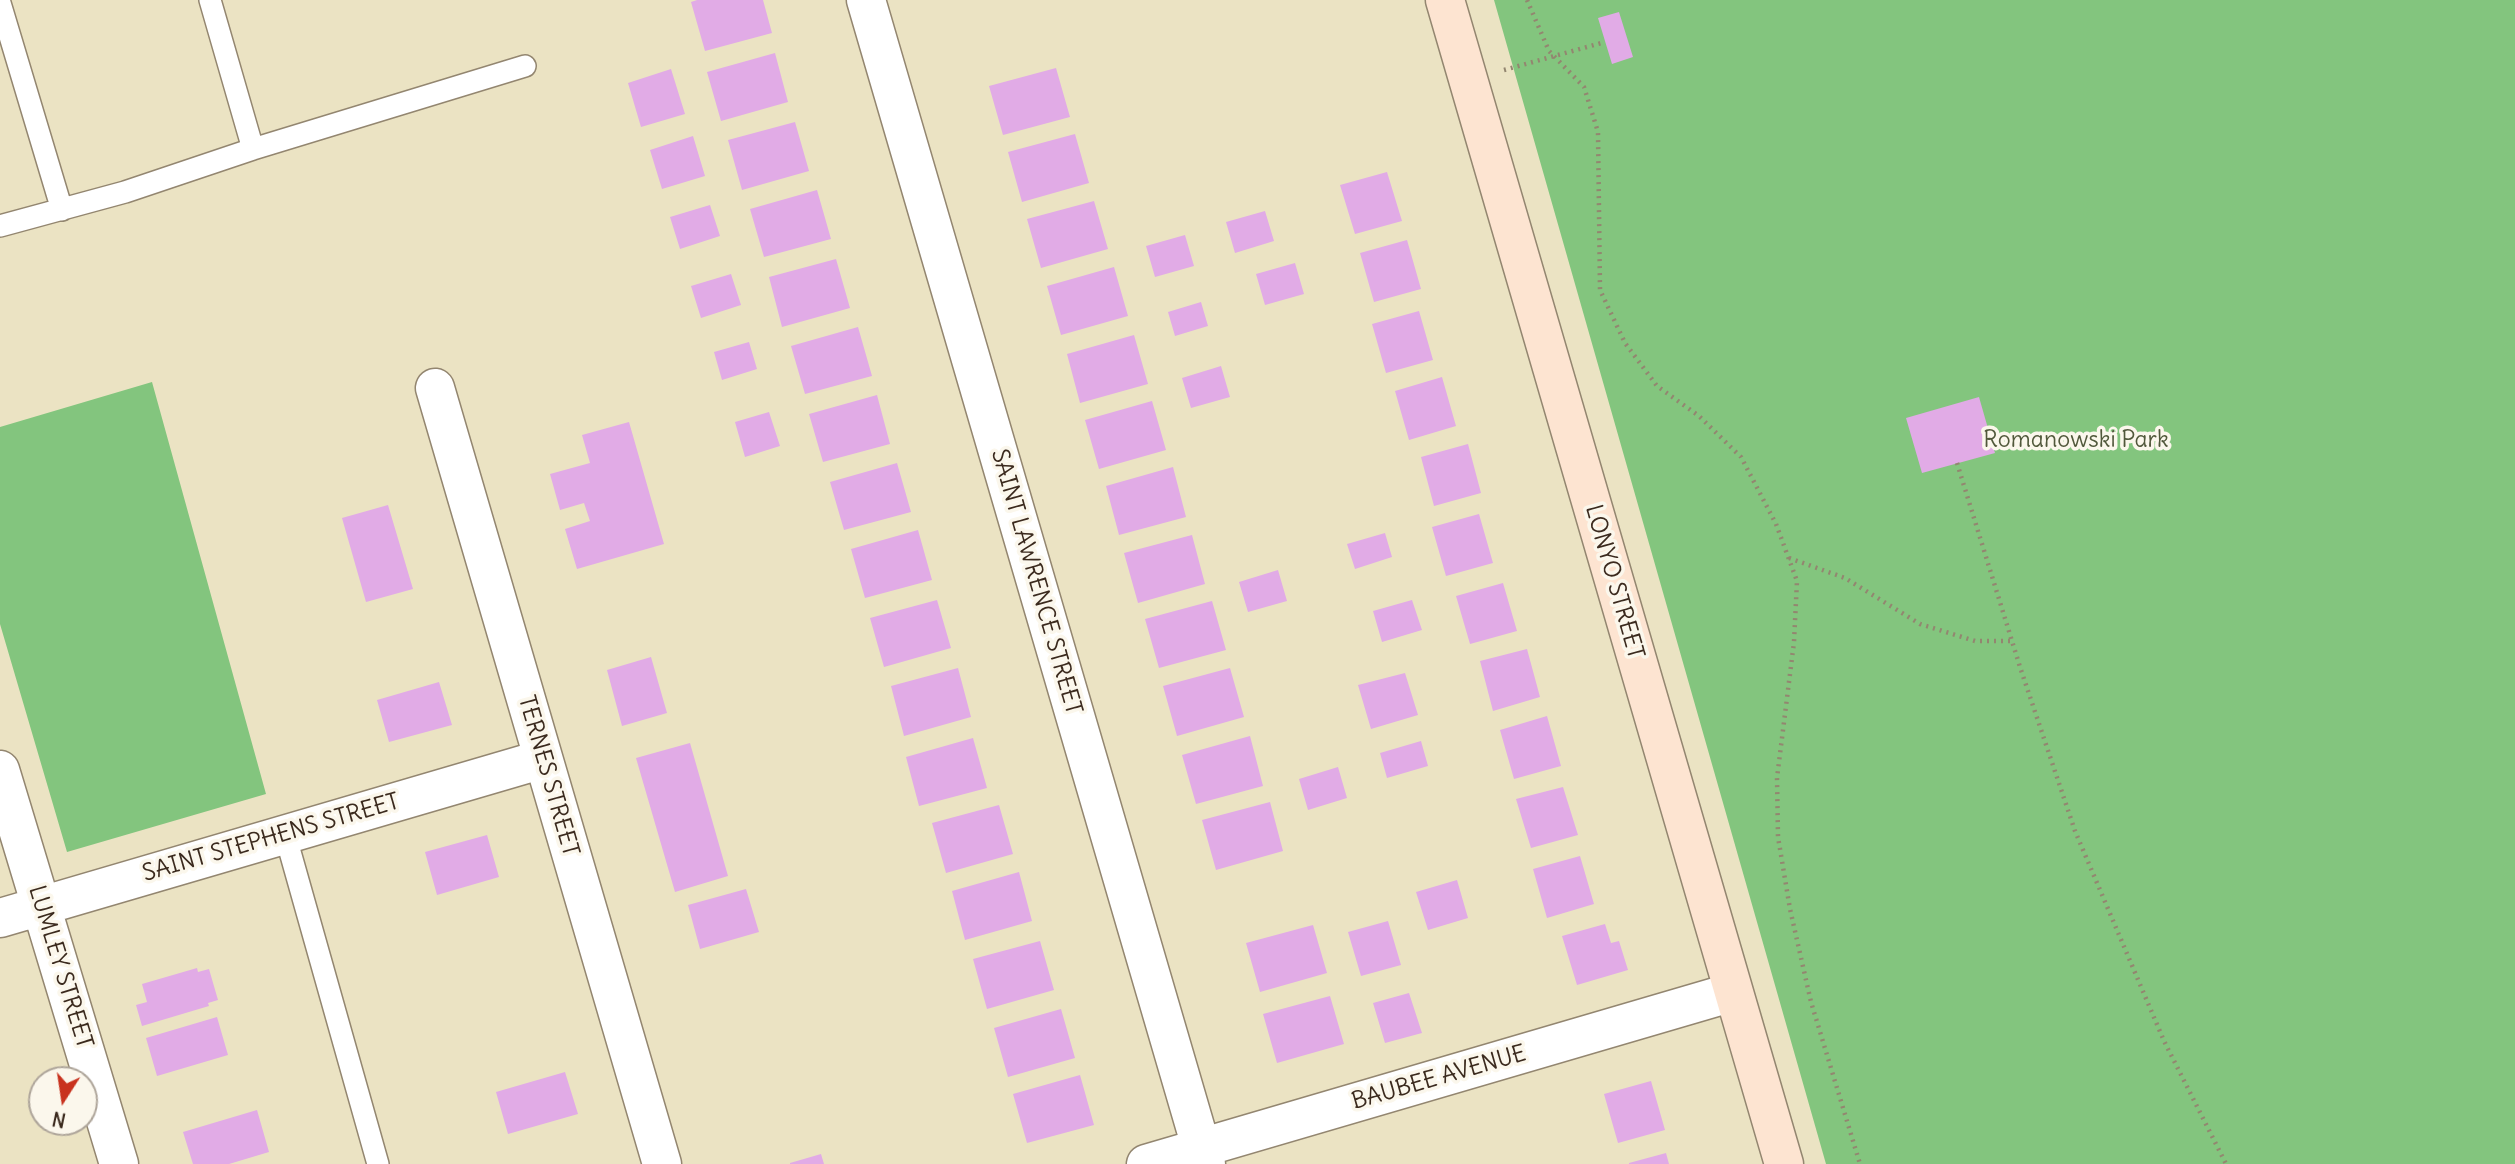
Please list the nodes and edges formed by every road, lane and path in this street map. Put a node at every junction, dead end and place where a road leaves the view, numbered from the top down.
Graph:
1 (210, 0) edge
2 (866, 0) edge
3 (1445, 0) edge
4 (1527, 0) edge
5 (0, 3) edge
6 (1605, 42) dead end
7 (1554, 56) junction
8 (525, 66) dead end
9 (1469, 80) junction
10 (253, 149) junction
11 (62, 210) junction
12 (0, 226) edge
13 (435, 388) dead end
14 (1957, 463) dead end
15 (1789, 558) junction
16 (2012, 641) junction
17 (542, 759) junction
18 (0, 770) edge
19 (285, 834) junction
20 (42, 906) junction
21 (0, 918) edge
22 (1733, 992) junction
23 (1203, 1156) edge
24 (119, 1164) edge
25 (378, 1164) edge
26 (662, 1164) edge
27 (1146, 1164) edge
28 (1784, 1164) edge
29 (1860, 1164) edge
30 (2226, 1164) edge

1 - 10 lane
2 - 23 street, SAINT LAWRENCE STREET
3 - 9 street, LONYO STREET
4 - 7 path
5 - 11 lane
6 - 7 path
7 - 9 path
7 - 15 path
8 - 10 lane
9 - 22 street, LONYO STREET
10 - 11 lane
11 - 12 lane
13 - 17 street, TERNES STREET
14 - 16 path
15 - 16 path
15 - 29 path
16 - 30 path
17 - 19 street, SAINT STEPHENS STREET
17 - 26 street, TERNES STREET
18 - 20 street, LUMLEY STREET
19 - 20 street, SAINT STEPHENS STREET
19 - 25 lane
20 - 21 street, SAINT STEPHENS STREET
20 - 24 street, LUMLEY STREET
22 - 23 street, BAUBEE AVENUE
22 - 28 street, LONYO STREET
23 - 27 street, BAUBEE AVENUE

